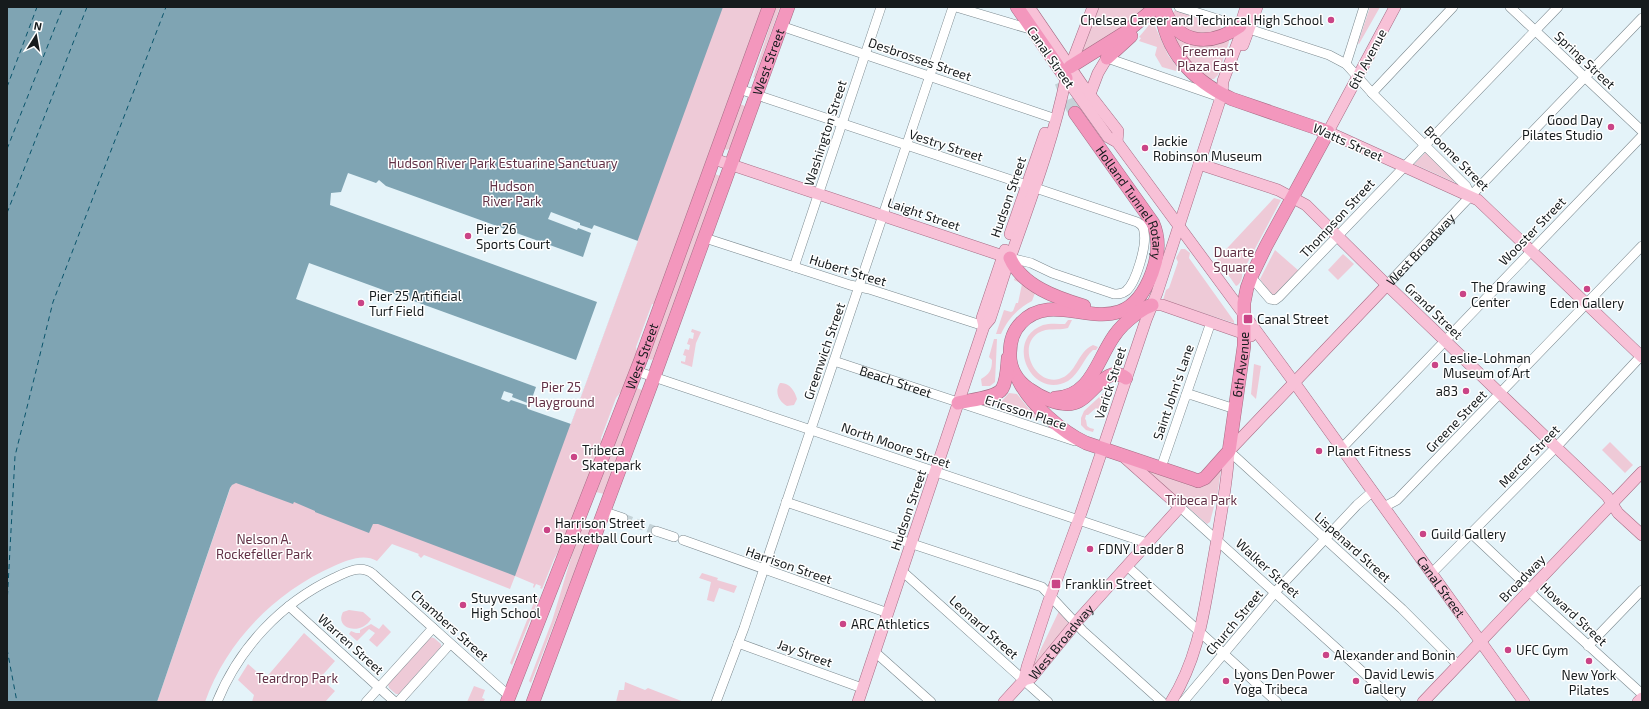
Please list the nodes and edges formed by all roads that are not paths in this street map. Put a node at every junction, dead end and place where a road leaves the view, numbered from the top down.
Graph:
1 (768, 7) edge
2 (788, 7) edge
3 (881, 7) edge
4 (954, 7) edge
5 (1017, 7) edge
6 (1029, 7) edge
7 (1093, 7) edge
8 (1180, 7) edge
9 (1246, 7) edge
10 (1257, 7) edge
11 (1364, 7) edge
12 (1395, 7) edge
13 (1453, 7) edge
14 (1510, 7) edge
15 (1558, 7) edge
16 (1158, 8) edge
17 (1642, 18) edge
18 (781, 26) junction
19 (1244, 27) junction
20 (1033, 30) junction
21 (1535, 31) junction
22 (865, 55) junction
23 (1107, 58) junction
24 (1346, 64) junction
25 (1068, 73) junction
26 (930, 77) junction
27 (1358, 77) junction
28 (1585, 78) junction
29 (739, 89) junction
30 (1372, 93) junction
31 (757, 95) junction
32 (1221, 96) junction
33 (1086, 97) junction
34 (1075, 113) tunnel mouth
35 (1053, 119) junction
36 (842, 124) junction
37 (1642, 131) edge
38 (1328, 132) junction
39 (1642, 136) edge
40 (1425, 145) junction
41 (906, 146) junction
42 (714, 159) junction
43 (1199, 164) junction
44 (731, 165) junction
45 (1404, 167) junction
46 (1031, 187) junction
47 (819, 194) junction
48 (1471, 196) junction
49 (1292, 197) junction
50 (883, 215) junction
51 (1179, 224) junction
52 (1339, 236) junction
53 (705, 238) junction
54 (1642, 246) edge
55 (1531, 250) junction
56 (1006, 257) junction
57 (794, 267) junction
58 (1251, 277) junction
59 (1387, 285) junction
60 (859, 287) junction
61 (1125, 292) joint
62 (1586, 303) junction
63 (1152, 305) junction
64 (1124, 309) junction
65 (1244, 314) junction
66 (1211, 322) junction
67 (984, 326) junction
68 (1245, 334) junction
69 (1263, 341) junction
70 (1445, 341) junction
71 (1010, 346) junction
72 (1642, 356) edge
73 (834, 361) junction
74 (636, 371) junction
75 (654, 377) junction
76 (1126, 378) junction
77 (1019, 381) junction
78 (1295, 383) junction
79 (1500, 394) junction
80 (1040, 395) junction
81 (1186, 395) junction
82 (958, 403) junction
83 (1235, 409) junction
84 (811, 430) junction
85 (1086, 443) junction
86 (1556, 446) junction
87 (1342, 448) junction
88 (1103, 449) junction
89 (1229, 451) junction
90 (1122, 456) junction
91 (1158, 468) junction
92 (935, 472) junction
93 (1642, 472) edge
94 (1373, 491) junction
95 (786, 502) junction
96 (1612, 504) junction
97 (1180, 507) junction
98 (1384, 507) junction
99 (605, 512) junction
100 (623, 518) tunnel mouth
101 (1078, 520) junction
102 (656, 531) tunnel mouth
103 (1472, 534) junction
104 (1642, 535) edge
105 (1325, 539) junction
106 (1216, 540) junction
107 (911, 543) junction
108 (1147, 543) junction
109 (1127, 566) junction
110 (764, 570) junction
111 (902, 572) junction
112 (1432, 573) junction
113 (1642, 590) edge
114 (1530, 591) junction
115 (1275, 593) junction
116 (1051, 596) junction
117 (288, 606) junction
118 (888, 613) junction
119 (1076, 623) junction
120 (433, 628) junction
121 (1200, 633) junction
122 (1480, 642) junction
123 (738, 643) junction
124 (450, 644) junction
125 (1588, 646) junction
126 (875, 652) junction
127 (1223, 654) junction
128 (1458, 666) junction
129 (1024, 680) junction
130 (379, 687) junction
131 (862, 688) junction
132 (1642, 694) edge
133 (1642, 698) edge
134 (510, 700) edge
135 (217, 702) edge
136 (366, 702) edge
137 (397, 702) edge
138 (532, 702) edge
139 (716, 702) edge
140 (858, 702) edge
141 (931, 702) edge
142 (1004, 702) edge
143 (1048, 702) edge
144 (1162, 702) edge
145 (1171, 702) edge
146 (1183, 702) edge
147 (1277, 702) edge
148 (1396, 702) edge
149 (1422, 702) edge
150 (1524, 702) edge
151 (1638, 702) edge

1 - 29 highway, West Street
2 - 18 highway, West Street
3 - 22 street, Washington Street
4 - 20 street
4 - 26 street, Greenwich Street
5 - 20 highway, Canal Street
6 - 25 main road, Canal Street
7 - 25 main road, Hudson Street
8 - 19 street, Broome Street
9 - 19 main road, Varick Street
10 - 19 main road, Varick Street
11 - 24 street, 6th Avenue
12 - 27 main road, 6th Avenue
13 - 30 street
14 - 21 street, Spring Street
15 - 21 street, Thompson Street
16 - 19 highway
16 - 23 highway
16 - 25 highway
16 - 32 highway
17 - 28 street, West Broadway
18 - 22 street, Desbrosses Street
18 - 31 highway, West Street
19 - 24 street, Broome Street
19 - 32 main road, Varick Street
20 - 25 highway, Canal Street
21 - 28 street, Spring Street
21 - 40 street, Thompson Street
22 - 26 street, Desbrosses Street
22 - 36 street, Washington Street
23 - 32 street, Watts Street
23 - 33 main road
24 - 27 street, Broome Street
25 - 33 main road, Canal Street
25 - 35 main road, Hudson Street
26 - 35 street, Desbrosses Street
26 - 41 street, Greenwich Street
27 - 30 street, Broome Street
27 - 38 main road, 6th Avenue
28 - 37 street, Spring Street
28 - 48 street, West Broadway
29 - 31 street, Vestry Street
29 - 42 highway, West Street
30 - 40 street, Broome Street
31 - 36 street, Vestry Street
31 - 44 highway, West Street
32 - 38 highway, Watts Street
32 - 43 main road, Varick Street
33 - 35 main road
33 - 51 main road, Canal Street
34 - 64 highway, Holland Tunnel Rotary
35 - 46 main road, Hudson Street
36 - 41 street, Vestry Street
36 - 47 street, Washington Street
38 - 45 main road, Watts Street
38 - 49 highway, 6th Avenue
39 - 55 street, Wooster Street
40 - 45 street, Thompson Street
40 - 48 street, Broome Street
41 - 46 street, Vestry Street
41 - 50 street, Greenwich Street
42 - 44 main road, Laight Street
42 - 74 highway, West Street
43 - 49 main road, Grand Street
43 - 51 main road, Varick Street
44 - 47 main road, Laight Street
44 - 53 highway, West Street
45 - 48 main road, Watts Street
45 - 52 street, Thompson Street
46 - 56 main road, Hudson Street
46 - 61 street, Vestry Street
47 - 50 main road, Laight Street
47 - 57 street, Washington Street
48 - 55 main road, Broome Street
48 - 59 street, West Broadway
49 - 52 main road, Grand Street
49 - 58 highway, 6th Avenue
50 - 56 main road, Laight Street
50 - 60 street, Greenwich Street
51 - 63 main road, Varick Street
51 - 65 main road, Canal Street
52 - 58 street, Thompson Street
52 - 59 main road, Grand Street
53 - 57 street, Hubert Street
53 - 75 highway, West Street
54 - 62 street, Greene Street
55 - 62 main road, Broome Street
55 - 70 street, Wooster Street
56 - 61 street, Laight Street
56 - 64 highway
56 - 67 main road, Hudson Street
57 - 60 street, Hubert Street
58 - 65 highway, 6th Avenue
59 - 70 main road, Grand Street
59 - 78 main road, West Broadway
60 - 67 street, Hubert Street
60 - 73 street, Greenwich Street
62 - 72 main road, Broome Street
62 - 79 street, Greene Street
63 - 66 main road
63 - 76 main road, Varick Street
63 - 80 highway
64 - 71 highway, Holland Tunnel Rotary
65 - 68 highway, 6th Avenue
65 - 69 main road, Canal Street
66 - 68 main road
66 - 81 street, Saint John's Lane
67 - 82 main road, Hudson Street
68 - 69 main road
68 - 83 highway, 6th Avenue
69 - 78 main road, Canal Street
70 - 79 main road, Grand Street
70 - 87 street, Wooster Street
71 - 77 highway, Holland Tunnel Rotary
71 - 82 highway
72 - 86 street, Mercer Street
73 - 82 street, Beach Street
73 - 84 street, Greenwich Street
74 - 75 street, North Moore Street
74 - 134 highway, West Street
75 - 84 street, North Moore Street
75 - 99 highway, West Street
76 - 80 highway
76 - 88 main road, Varick Street
77 - 80 highway, Holland Tunnel Rotary
77 - 85 highway
78 - 87 main road, Canal Street
78 - 89 main road, West Broadway
79 - 86 main road, Grand Street
79 - 98 street, Greene Street
81 - 83 street
81 - 91 street, Saint John's Lane
82 - 85 street, Ericsson Place
82 - 92 main road, Hudson Street
83 - 89 highway, 6th Avenue
84 - 92 street, North Moore Street
84 - 95 street, Greenwich Street
85 - 88 highway
86 - 96 main road, Grand Street
86 - 103 street, Mercer Street
87 - 94 main road, Canal Street
88 - 90 highway
88 - 101 main road, Varick Street
89 - 91 highway, West Broadway
89 - 105 street, Lispenard Street
89 - 106 main road, 6th Avenue
90 - 91 highway
90 - 97 main road, Walker Street
92 - 101 street, North Moore Street
92 - 107 main road, Hudson Street
93 - 96 main road, Broadway
94 - 98 main road, Canal Street
94 - 105 street, Church Street
95 - 107 street
95 - 110 street, Greenwich Street
96 - 104 main road, Grand Street
96 - 114 main road, Broadway
97 - 106 street, Walker Street
97 - 108 main road, West Broadway
98 - 112 main road, Canal Street
99 - 100 street
99 - 138 highway, West Street
101 - 108 street, North Moore Street
101 - 116 main road, Varick Street
102 - 110 street, Harrison Street
103 - 112 street, Mercer Street
103 - 114 street, Howard Street
105 - 115 street, Church Street
105 - 128 street, Lispenard Street
106 - 115 street, Walker Street
106 - 121 main road, 6th Avenue
107 - 111 main road, Hudson Street
107 - 116 street
108 - 109 main road, West Broadway
109 - 119 main road, West Broadway
109 - 121 street
110 - 118 street, Harrison Street
110 - 123 street, Greenwich Street
111 - 118 main road, Hudson Street
111 - 129 street, Leonard Street
112 - 122 main road, Canal Street
113 - 125 street
114 - 122 main road, Broadway
114 - 125 street, Howard Street
115 - 127 street, Church Street
115 - 148 street, Walker Street
116 - 119 street
116 - 129 main road, Varick Street
117 - 120 street, Chambers Street
117 - 130 street, Warren Street
117 - 135 street
118 - 126 main road, Hudson Street
119 - 129 main road, West Broadway
119 - 144 street
120 - 124 street, Chambers Street
120 - 130 street
121 - 127 street
121 - 145 main road, 6th Avenue
122 - 128 main road, Broadway
122 - 150 main road, Canal Street
123 - 131 street, Jay Street
123 - 139 street, Greenwich Street
124 - 134 street, Chambers Street
124 - 137 street
125 - 132 street, Howard Street
126 - 131 main road, Hudson Street
126 - 141 street
127 - 146 street, Church Street
127 - 147 street
128 - 149 main road, Broadway
129 - 142 main road, West Broadway
129 - 143 street, Leonard Street
130 - 136 street
130 - 137 street, Warren Street
131 - 140 main road, Hudson Street
133 - 151 main road

